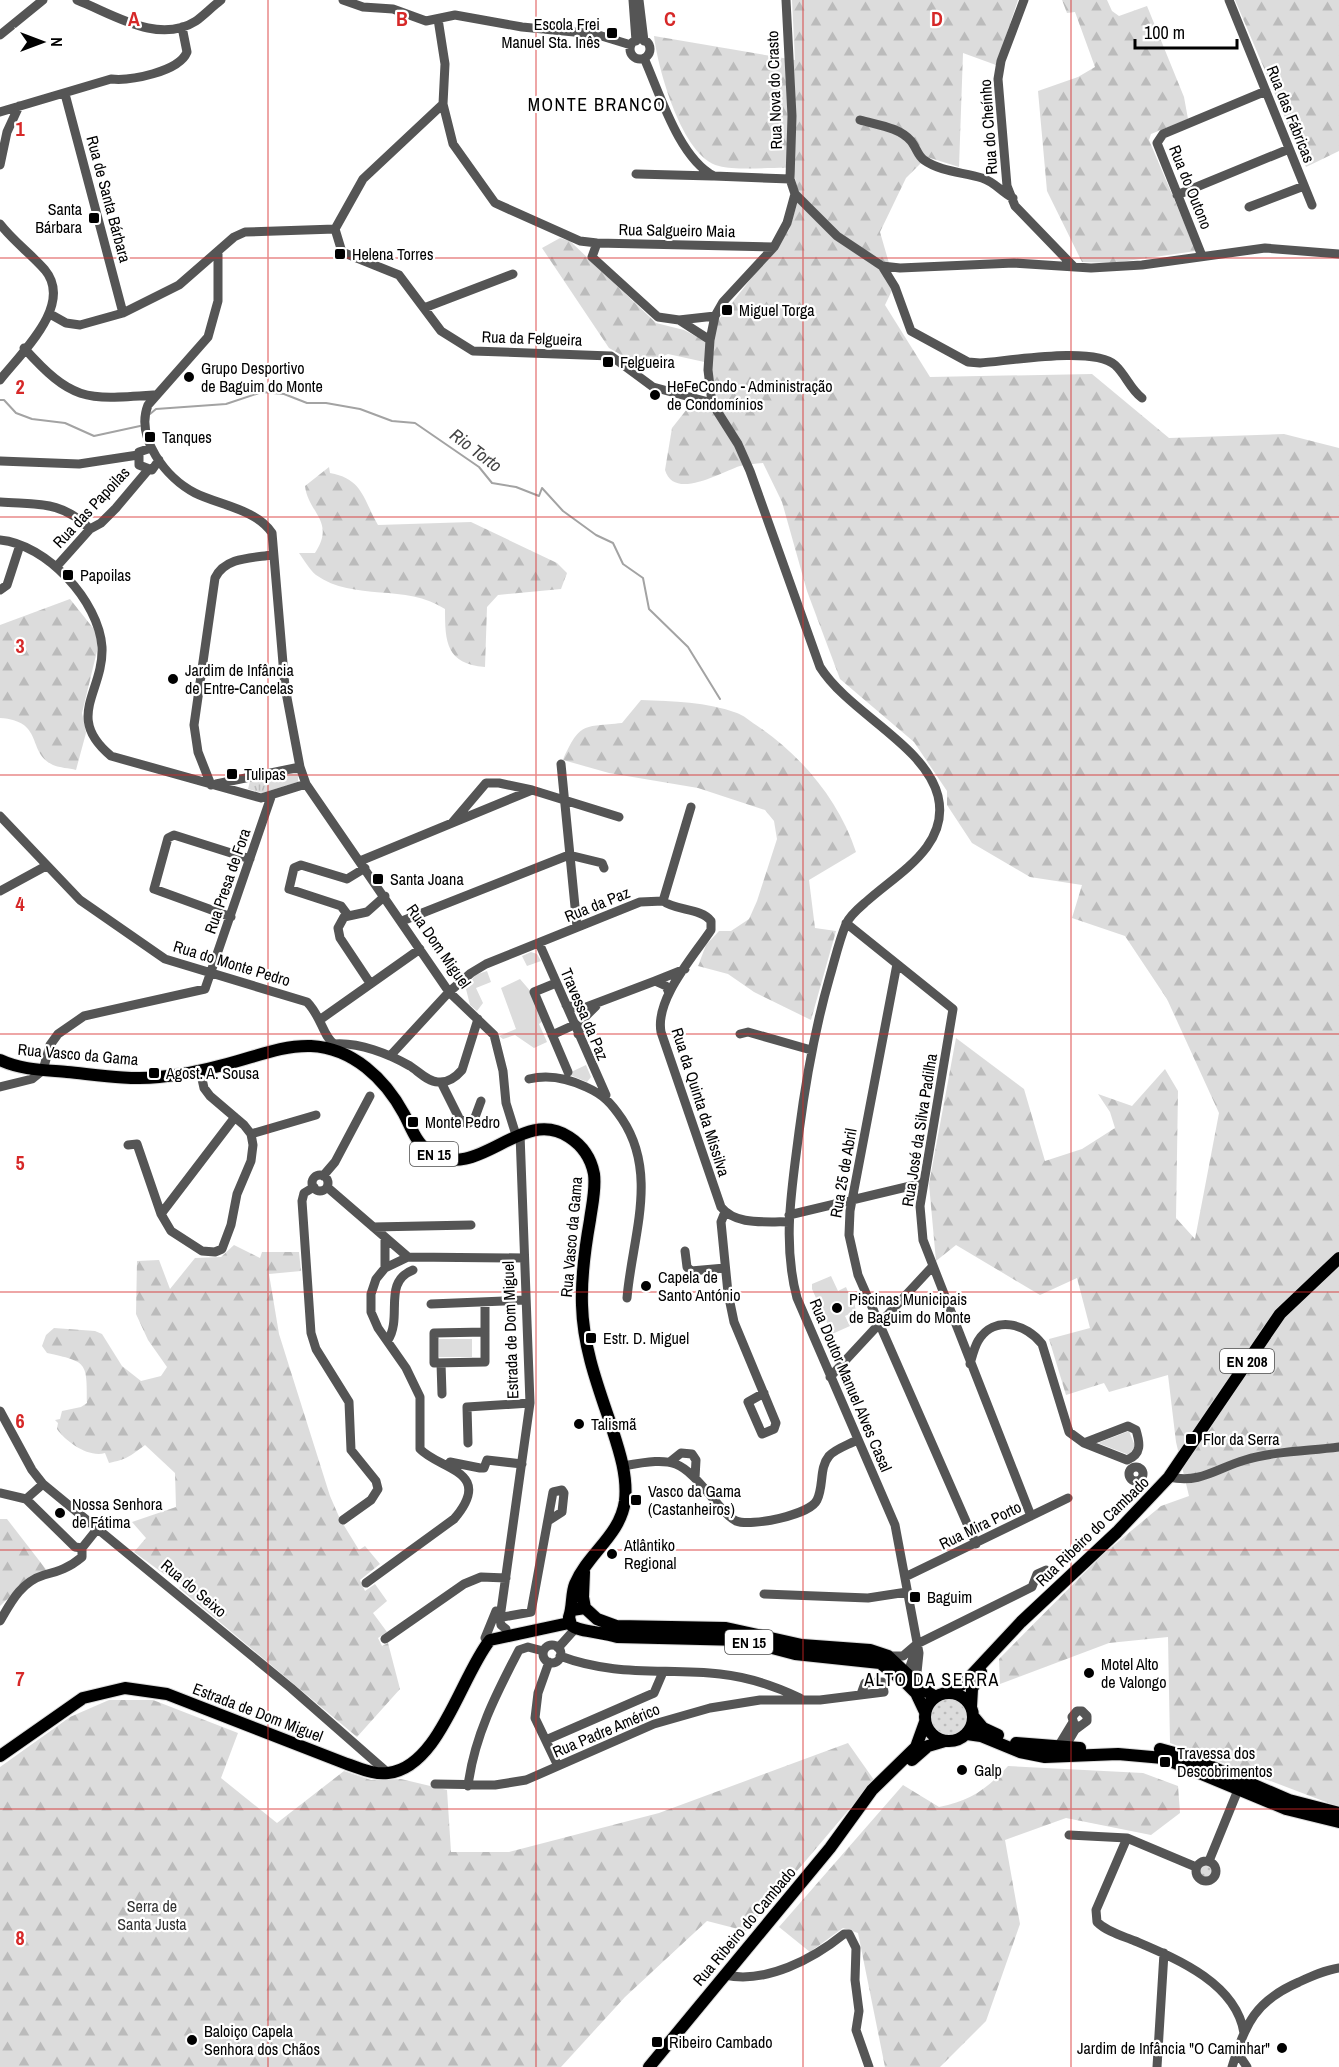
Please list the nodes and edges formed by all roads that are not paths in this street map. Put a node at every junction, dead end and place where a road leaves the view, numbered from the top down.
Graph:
1 (43, 0) edge
2 (77, 0) edge
3 (221, 0) edge
4 (343, 0) edge
5 (386, 0) edge
6 (633, 0) edge
7 (639, 0) edge
8 (786, 0) edge
9 (1024, 0) edge
10 (1229, 0) edge
11 (393, 9) junction
12 (438, 19) junction
13 (182, 27) junction
14 (0, 35) edge
15 (637, 42) junction
16 (644, 58) junction
17 (1266, 91) junction
18 (65, 94) junction
19 (443, 104) junction
20 (19, 106) junction
21 (0, 112) edge
22 (860, 120) dead end
23 (4, 131) edge
24 (1289, 149) junction
25 (0, 165) edge
26 (636, 174) dead end
27 (714, 177) junction
28 (790, 179) junction
29 (1304, 186) junction
30 (795, 194) junction
31 (1177, 195) junction
32 (1012, 198) junction
33 (1312, 205) dead end
34 (1249, 207) dead end
35 (0, 224) edge
36 (335, 229) junction
37 (580, 241) junction
38 (597, 243) junction
39 (774, 247) junction
40 (218, 254) junction
41 (1339, 254) edge
42 (1202, 256) junction
43 (592, 257) junction
44 (882, 266) junction
45 (1074, 267) junction
46 (513, 274) dead end
47 (424, 308) junction
48 (123, 313) junction
49 (50, 314) junction
50 (715, 316) junction
51 (679, 320) junction
52 (710, 340) junction
53 (24, 348) junction
54 (0, 380) edge
55 (154, 396) junction
56 (1142, 398) dead end
57 (712, 403) junction
58 (151, 448) junction
59 (138, 455) junction
60 (159, 460) junction
61 (0, 461) edge
62 (148, 470) junction
63 (0, 502) edge
64 (90, 529) junction
65 (0, 540) edge
66 (20, 545) junction
67 (272, 555) junction
68 (57, 566) junction
69 (0, 590) edge
70 (561, 764) dead end
71 (300, 767) junction
72 (243, 780) junction
73 (306, 784) junction
74 (211, 785) junction
75 (532, 790) junction
76 (243, 794) junction
77 (271, 797) junction
78 (564, 800) junction
79 (692, 807) dead end
80 (0, 816) edge
81 (619, 817) dead end
82 (451, 824) junction
83 (570, 855) junction
84 (250, 860) junction
85 (363, 865) junction
86 (46, 866) junction
87 (604, 868) dead end
88 (0, 891) edge
89 (385, 896) junction
90 (663, 901) junction
91 (347, 914) junction
92 (231, 917) junction
93 (402, 921) junction
94 (846, 923) junction
95 (577, 927) junction
96 (539, 944) junction
97 (420, 949) junction
98 (897, 964) junction
99 (685, 969) junction
100 (211, 974) junction
101 (655, 981) junction
102 (370, 983) junction
103 (555, 983) junction
104 (448, 992) junction
105 (669, 993) junction
106 (598, 1004) junction
107 (566, 1005) junction
108 (321, 1019) junction
109 (478, 1019) junction
110 (576, 1029) junction
111 (740, 1034) dead end
112 (552, 1035) junction
113 (334, 1047) junction
114 (811, 1050) junction
115 (390, 1056) junction
116 (0, 1060) edge
117 (43, 1070) junction
118 (200, 1070) junction
119 (568, 1072) dead end
120 (529, 1079) dead end
121 (441, 1082) junction
122 (0, 1087) edge
123 (606, 1095) junction
124 (370, 1096) dead end
125 (481, 1101) dead end
126 (316, 1115) dead end
127 (235, 1118) junction
128 (251, 1134) junction
129 (518, 1134) junction
130 (128, 1145) dead end
131 (323, 1176) junction
132 (923, 1183) junction
133 (314, 1187) junction
134 (327, 1187) junction
135 (853, 1200) junction
136 (725, 1212) junction
137 (161, 1214) junction
138 (789, 1219) junction
139 (471, 1225) dead end
140 (374, 1227) junction
141 (385, 1240) junction
142 (686, 1251) dead end
143 (408, 1257) junction
144 (524, 1258) junction
145 (1339, 1258) edge
146 (932, 1267) junction
147 (385, 1268) junction
148 (725, 1268) junction
149 (413, 1270) dead end
150 (627, 1298) dead end
151 (526, 1300) junction
152 (485, 1302) junction
153 (431, 1304) dead end
154 (879, 1323) junction
155 (485, 1332) junction
156 (388, 1340) junction
157 (960, 1340) junction
158 (979, 1341) junction
159 (441, 1363) junction
160 (970, 1364) junction
161 (830, 1377) junction
162 (764, 1393) dead end
163 (442, 1394) dead end
164 (530, 1403) junction
165 (0, 1411) edge
166 (857, 1440) junction
167 (468, 1443) dead end
168 (1084, 1443) junction
169 (1339, 1447) edge
170 (442, 1461) junction
171 (671, 1461) junction
172 (522, 1464) junction
173 (623, 1466) junction
174 (1169, 1477) junction
175 (695, 1478) junction
176 (43, 1484) junction
177 (0, 1493) edge
178 (1068, 1498) dead end
179 (26, 1499) junction
180 (1031, 1516) junction
181 (343, 1520) dead end
182 (548, 1521) dead end
183 (98, 1528) junction
184 (976, 1544) junction
185 (82, 1548) junction
186 (585, 1568) junction
187 (1046, 1570) dead end
188 (905, 1577) junction
189 (506, 1578) junction
190 (366, 1583) dead end
191 (908, 1592) junction
192 (764, 1594) dead end
193 (588, 1611) junction
194 (0, 1621) edge
195 (574, 1621) junction
196 (500, 1622) junction
197 (385, 1639) dead end
198 (917, 1644) junction
199 (543, 1651) junction
200 (559, 1652) junction
201 (888, 1656) junction
202 (991, 1656) junction
203 (549, 1662) junction
204 (469, 1672) junction
205 (663, 1672) junction
206 (912, 1676) junction
207 (761, 1683) junction
208 (949, 1692) junction
209 (861, 1694) dead end
210 (935, 1697) junction
211 (802, 1699) junction
212 (760, 1700) junction
213 (972, 1712) junction
214 (925, 1717) junction
215 (966, 1734) junction
216 (546, 1740) junction
217 (945, 1741) junction
218 (1064, 1750) junction
219 (0, 1756) edge
220 (558, 1766) junction
221 (388, 1773) junction
222 (435, 1784) dead end
223 (1236, 1784) junction
224 (468, 1786) junction
225 (863, 1806) junction
226 (1339, 1813) edge
227 (1339, 1822) edge
228 (1069, 1835) dead end
229 (1126, 1839) junction
230 (1209, 1861) junction
231 (1196, 1867) junction
232 (1164, 1953) junction
233 (1339, 1968) edge
234 (725, 1975) junction
235 (1234, 2005) junction
236 (1258, 2008) junction
237 (1244, 2033) junction
238 (1237, 2052) junction
239 (649, 2067) edge
240 (869, 2067) edge
241 (1157, 2067) edge
242 (1232, 2067) edge
243 (1246, 2067) edge

1 - 14 street
2 - 13 street
3 - 13 street
4 - 11 street
5 - 11 street
6 - 15 street
7 - 15 street
8 - 28 street, Rua Nova do Crasto
9 - 32 street, Rua do Cheínho
10 - 17 street, Rua das Fábricas
11 - 12 street
12 - 15 street
12 - 19 street
13 - 18 street
15 - 16 street
15 - 16 street
16 - 27 street
17 - 24 street, Rua das Fábricas
17 - 31 street, Rua do Outono
18 - 20 street
18 - 48 street, Rua de Santa Bárbara
19 - 36 street
19 - 37 street
20 - 21 street
20 - 23 street
22 - 32 street
23 - 25 street
24 - 29 street, Rua das Fábricas
24 - 31 street
26 - 27 street
27 - 28 street
28 - 30 street
29 - 33 street, Rua das Fábricas
29 - 34 street
30 - 39 street
30 - 44 street
31 - 42 street, Rua do Outono
32 - 45 street, Rua do Cheínho
35 - 49 street
36 - 40 street
36 - 47 street, Rua da Felgueira
37 - 38 street, Rua Salgueiro Maia
37 - 43 street
38 - 39 street, Rua Salgueiro Maia
38 - 43 street
39 - 50 street
40 - 48 street
40 - 55 street
41 - 42 street
42 - 45 street
43 - 51 street
44 - 45 street
44 - 56 street
46 - 47 street
47 - 57 street, Rua da Felgueira
48 - 49 street
49 - 53 street
50 - 51 street
50 - 52 street
51 - 52 street
52 - 57 street
53 - 54 street
53 - 55 street
55 - 58 street
57 - 94 street
58 - 59 street
58 - 60 street
59 - 61 street
59 - 62 street
60 - 62 street
60 - 67 street
62 - 64 street, Rua das Papoilas
63 - 64 street
64 - 68 street, Rua das Papoilas
65 - 66 street
66 - 68 street
66 - 69 street
67 - 71 street
67 - 74 street
68 - 74 street
70 - 78 street
71 - 72 street
71 - 73 street, Rua Dom Miguel
72 - 74 street
72 - 76 street
73 - 77 street
73 - 85 street, Rua Dom Miguel
74 - 76 street
75 - 78 street
75 - 82 street
75 - 82 street
76 - 77 street
77 - 84 street, Rua Presa de Fora
78 - 81 street
78 - 83 street
79 - 90 street
80 - 86 street, Rua do Monte Pedro
82 - 85 street
83 - 87 street
83 - 93 street
83 - 95 street
84 - 92 street, Rua Presa de Fora
84 - 92 street
85 - 89 street, Rua Dom Miguel
85 - 91 street
86 - 88 street
86 - 100 street, Rua do Monte Pedro
89 - 91 street
89 - 93 street, Rua Dom Miguel
90 - 95 street, Rua da Paz
90 - 99 street, Rua da Paz
91 - 102 street
92 - 100 street, Rua Presa de Fora
93 - 97 street, Rua Dom Miguel
94 - 98 street, Rua José da Silva Padilha
94 - 114 street, Rua Doutor Manuel Alves Casal
95 - 96 street, Rua da Paz
96 - 103 street, Travessa da Paz
96 - 104 street, Rua da Paz
97 - 102 street
97 - 104 street, Rua Dom Miguel
98 - 132 street, Rua José da Silva Padilha
98 - 135 street, Rua 25 de Abril
99 - 101 street
99 - 105 street, Rua da Quinta da Missilva
100 - 108 street, Rua do Monte Pedro
100 - 117 street
101 - 105 street
101 - 106 street
102 - 108 street
103 - 107 street, Travessa da Paz
103 - 112 street
104 - 109 street, Rua Dom Miguel
104 - 115 street, Rua da Paz
105 - 136 street, Rua da Quinta da Missilva
106 - 107 street
106 - 110 street
107 - 110 street, Travessa da Paz
108 - 113 street, Rua do Monte Pedro
109 - 121 street
109 - 129 street, Rua Dom Miguel
110 - 112 street
110 - 123 street, Travessa da Paz
111 - 114 street
112 - 119 street
113 - 115 street
113 - 118 main road, Rua Vasco da Gama / EN 15
113 - 129 main road, Rua Vasco da Gama / EN 15
114 - 138 street, Rua Doutor Manuel Alves Casal
115 - 121 street
116 - 117 main road, Rua Vasco da Gama / EN 15
117 - 118 main road, Rua Vasco da Gama / EN 15
117 - 122 street
118 - 127 street
120 - 123 street
121 - 125 street
123 - 150 street, Travessa da Paz
124 - 131 street
126 - 128 street
127 - 128 street
127 - 137 street
128 - 137 street
129 - 144 street, Estrada de Dom Miguel
129 - 173 main road, Rua Vasco da Gama / EN 15
130 - 137 street
131 - 133 street
131 - 134 street
132 - 135 street
132 - 146 street, Rua José da Silva Padilha
133 - 134 street
133 - 181 street
134 - 140 street
135 - 138 street
135 - 154 street, Rua 25 de Abril
136 - 138 street
136 - 148 street
138 - 161 street, Rua Doutor Manuel Alves Casal
139 - 140 street
140 - 141 street
141 - 143 street
141 - 147 street
142 - 148 street
143 - 144 street
143 - 147 street
144 - 151 street, Estrada de Dom Miguel
145 - 174 main road, EN 208
146 - 154 street
146 - 157 street, Rua José da Silva Padilha
147 - 156 street
148 - 162 street
149 - 156 street
151 - 152 street
151 - 164 street, Estrada de Dom Miguel
152 - 153 street
152 - 155 street
154 - 161 street
154 - 184 street, Rua 25 de Abril
155 - 159 street
155 - 159 street
156 - 170 street
157 - 158 street
157 - 160 street, Rua José da Silva Padilha
158 - 160 street
158 - 168 street
159 - 163 street
160 - 180 street, Rua José da Silva Padilha
161 - 166 street, Rua Doutor Manuel Alves Casal
164 - 167 street
164 - 172 street, Estrada de Dom Miguel
165 - 176 street, Rua do Seixo
166 - 175 street
166 - 188 street, Rua Doutor Manuel Alves Casal
168 - 168 street
169 - 174 street, Rua Ribeiro do Cambado
170 - 172 street
170 - 190 street
171 - 173 street
171 - 175 street
171 - 175 street
172 - 189 street, Estrada de Dom Miguel
173 - 186 main road, Rua Vasco da Gama / EN 15
174 - 202 main road, Rua Ribeiro do Cambado / EN 208
176 - 179 street
176 - 183 street, Rua do Seixo
177 - 179 street
178 - 180 street, Rua Mira Porto
179 - 185 street
180 - 184 street, Rua Mira Porto
182 - 196 street
183 - 185 street
183 - 221 street, Rua do Seixo
184 - 188 street, Rua Mira Porto
185 - 194 street
186 - 193 main road
186 - 195 main road, Rua Vasco da Gama / EN 15
187 - 198 street
188 - 191 street, Rua Doutor Manuel Alves Casal
189 - 196 street, Estrada de Dom Miguel
189 - 197 street
191 - 192 street
191 - 198 street, Rua Doutor Manuel Alves Casal
193 - 195 main road
193 - 195 main road
193 - 201 main road, EN 15
195 - 196 main road
195 - 200 street
195 - 204 main road
195 - 206 main road, EN 15
196 - 204 main road
198 - 201 street
198 - 206 street, Rua Doutor Manuel Alves Casal
199 - 200 street
199 - 203 street
199 - 224 street
200 - 203 street
200 - 205 street
201 - 206 main road, EN 15
202 - 208 main road, Rua Ribeiro do Cambado / EN 208
202 - 213 main road, Rua Ribeiro do Cambado / EN 208
203 - 216 street
204 - 221 main road
205 - 207 street
205 - 216 street
206 - 210 main road, EN 15
206 - 214 main road, EN 15
207 - 211 street
207 - 212 street
208 - 210 main road
208 - 213 main road
209 - 211 street, Rua Padre Américo
210 - 214 main road
211 - 212 street, Rua Padre Américo
212 - 220 street, Rua Padre Américo
213 - 215 main road
213 - 218 main road
214 - 217 main road
214 - 225 main road, Rua Ribeiro do Cambado
215 - 217 main road
215 - 218 main road
216 - 220 street
217 - 225 main road, Rua Ribeiro do Cambado
218 - 218 street
218 - 223 main road
218 - 223 main road
219 - 221 main road, Estrada de Dom Miguel
220 - 224 street, Rua Padre Américo
222 - 224 street, Rua Padre Américo
223 - 226 main road
223 - 227 main road
223 - 230 street
225 - 234 main road, Rua Ribeiro do Cambado
228 - 229 street
229 - 231 street
229 - 232 street
230 - 231 street
230 - 231 street
232 - 235 street
232 - 241 street
233 - 236 street
234 - 239 main road, Rua Ribeiro do Cambado
234 - 240 street
235 - 236 street
235 - 237 street
236 - 237 street
237 - 238 street
238 - 242 street
238 - 243 street

